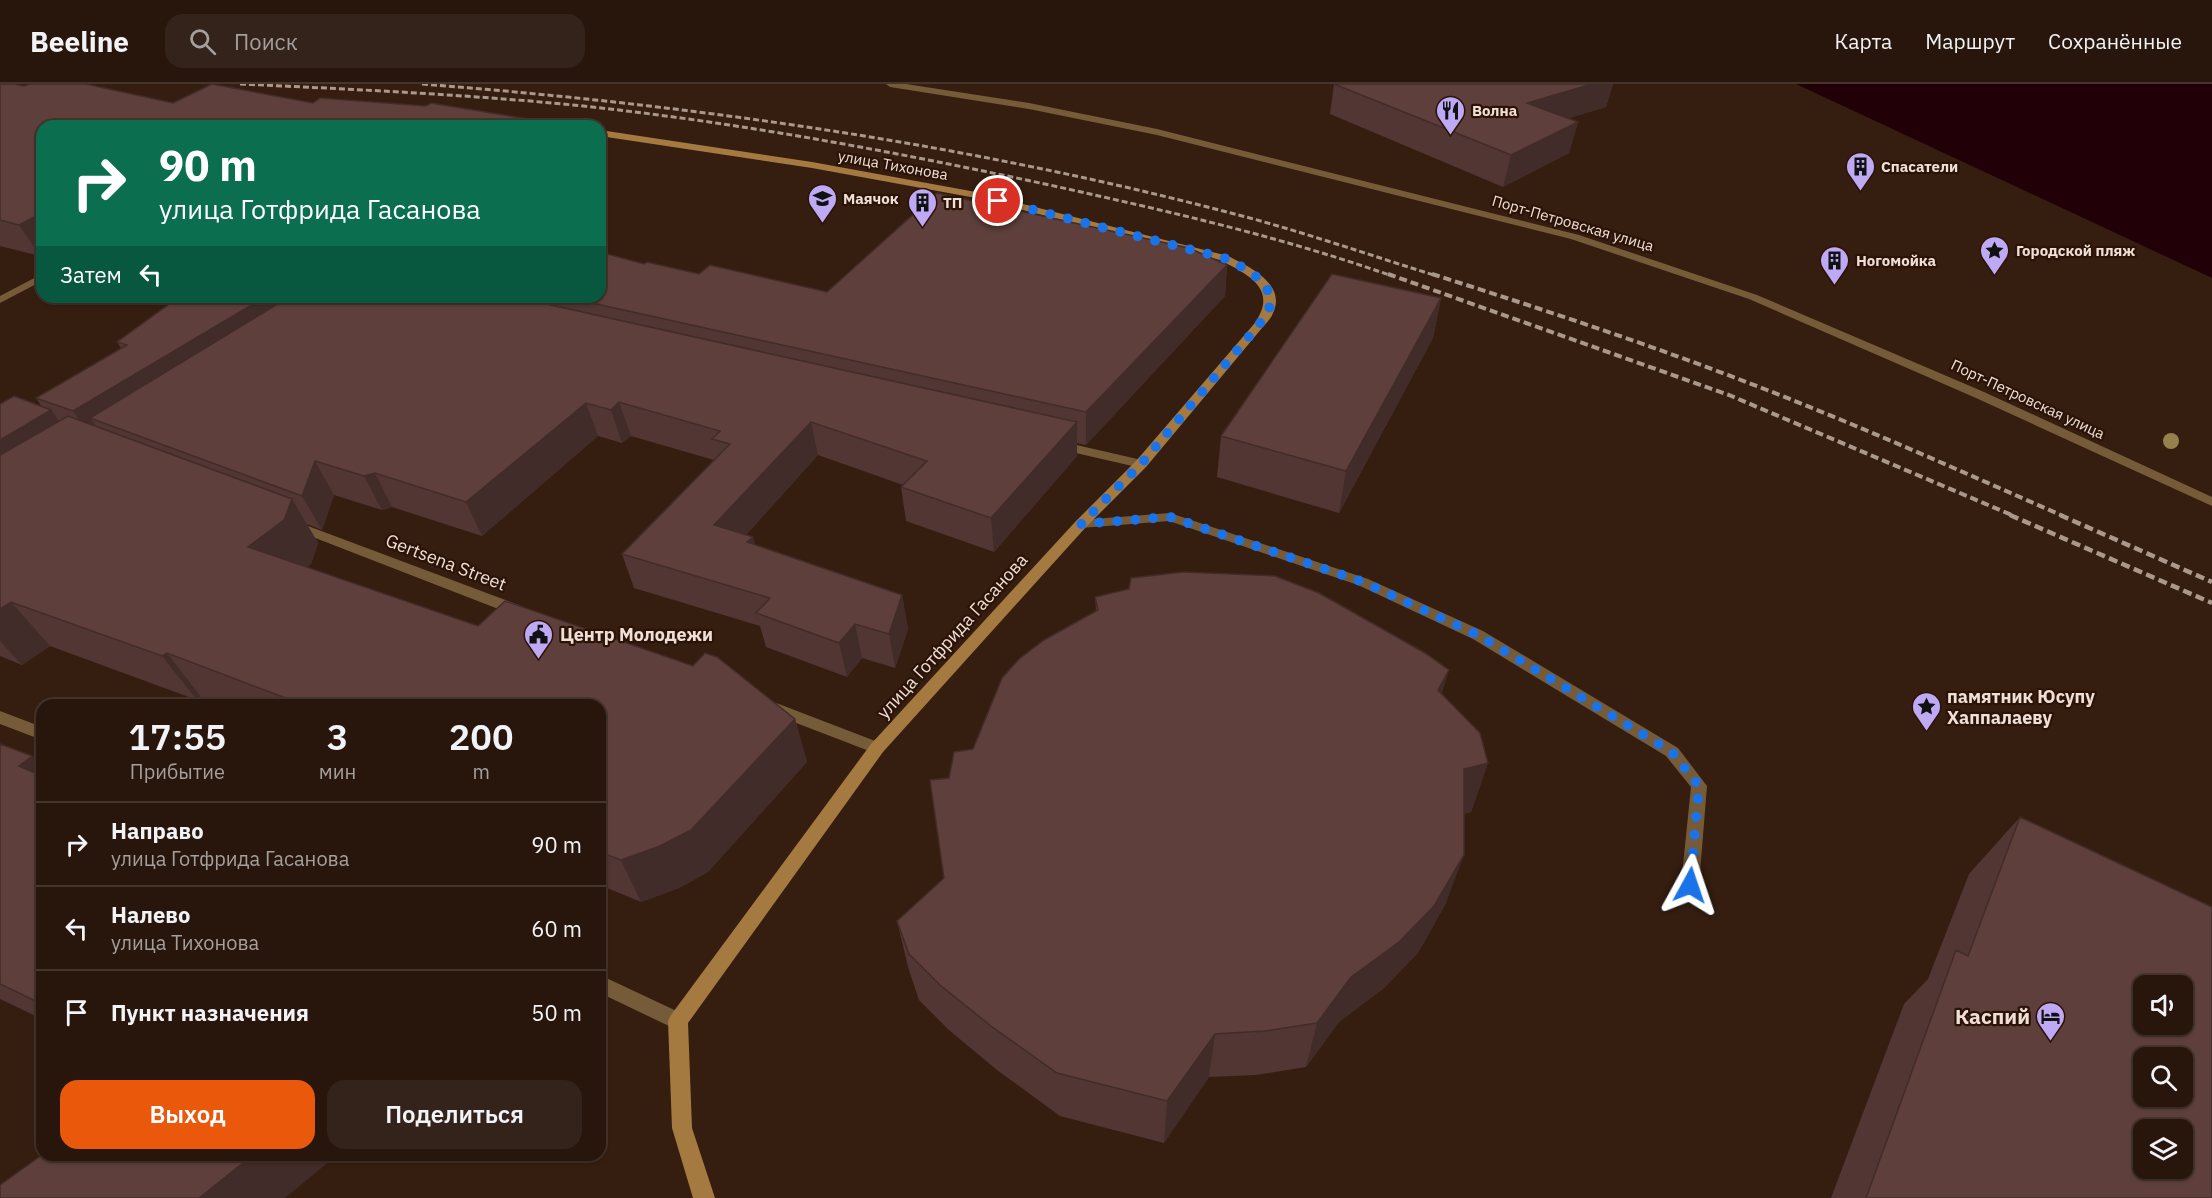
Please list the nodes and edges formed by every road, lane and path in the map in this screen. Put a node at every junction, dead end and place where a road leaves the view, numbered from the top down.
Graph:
1 (890, 84) edge
2 (606, 134) edge
3 (36, 280) edge
4 (1268, 294) joint
5 (0, 300) edge
6 (1048, 442) edge
7 (1141, 464) junction
8 (2212, 502) edge
9 (277, 519) edge
10 (1081, 524) junction
11 (533, 616) edge
12 (755, 701) edge
13 (0, 717) edge
14 (36, 732) edge
15 (877, 748) junction
16 (1690, 885) dead end
17 (606, 987) edge
18 (678, 1021) junction
19 (704, 1198) edge

1 - 8 street, Порт-Петровская улица
2 - 4 street, улица Тихонова
3 - 5 street
4 - 7 street, улица Готфрида Гасанова
6 - 7 street
7 - 10 street, улица Готфрида Гасанова
9 - 11 street, Gertsena Street
10 - 15 street, улица Готфрида Гасанова
10 - 16 street
12 - 15 street
13 - 14 street
15 - 18 street, улица Готфрида Гасанова
17 - 18 street
18 - 19 street

